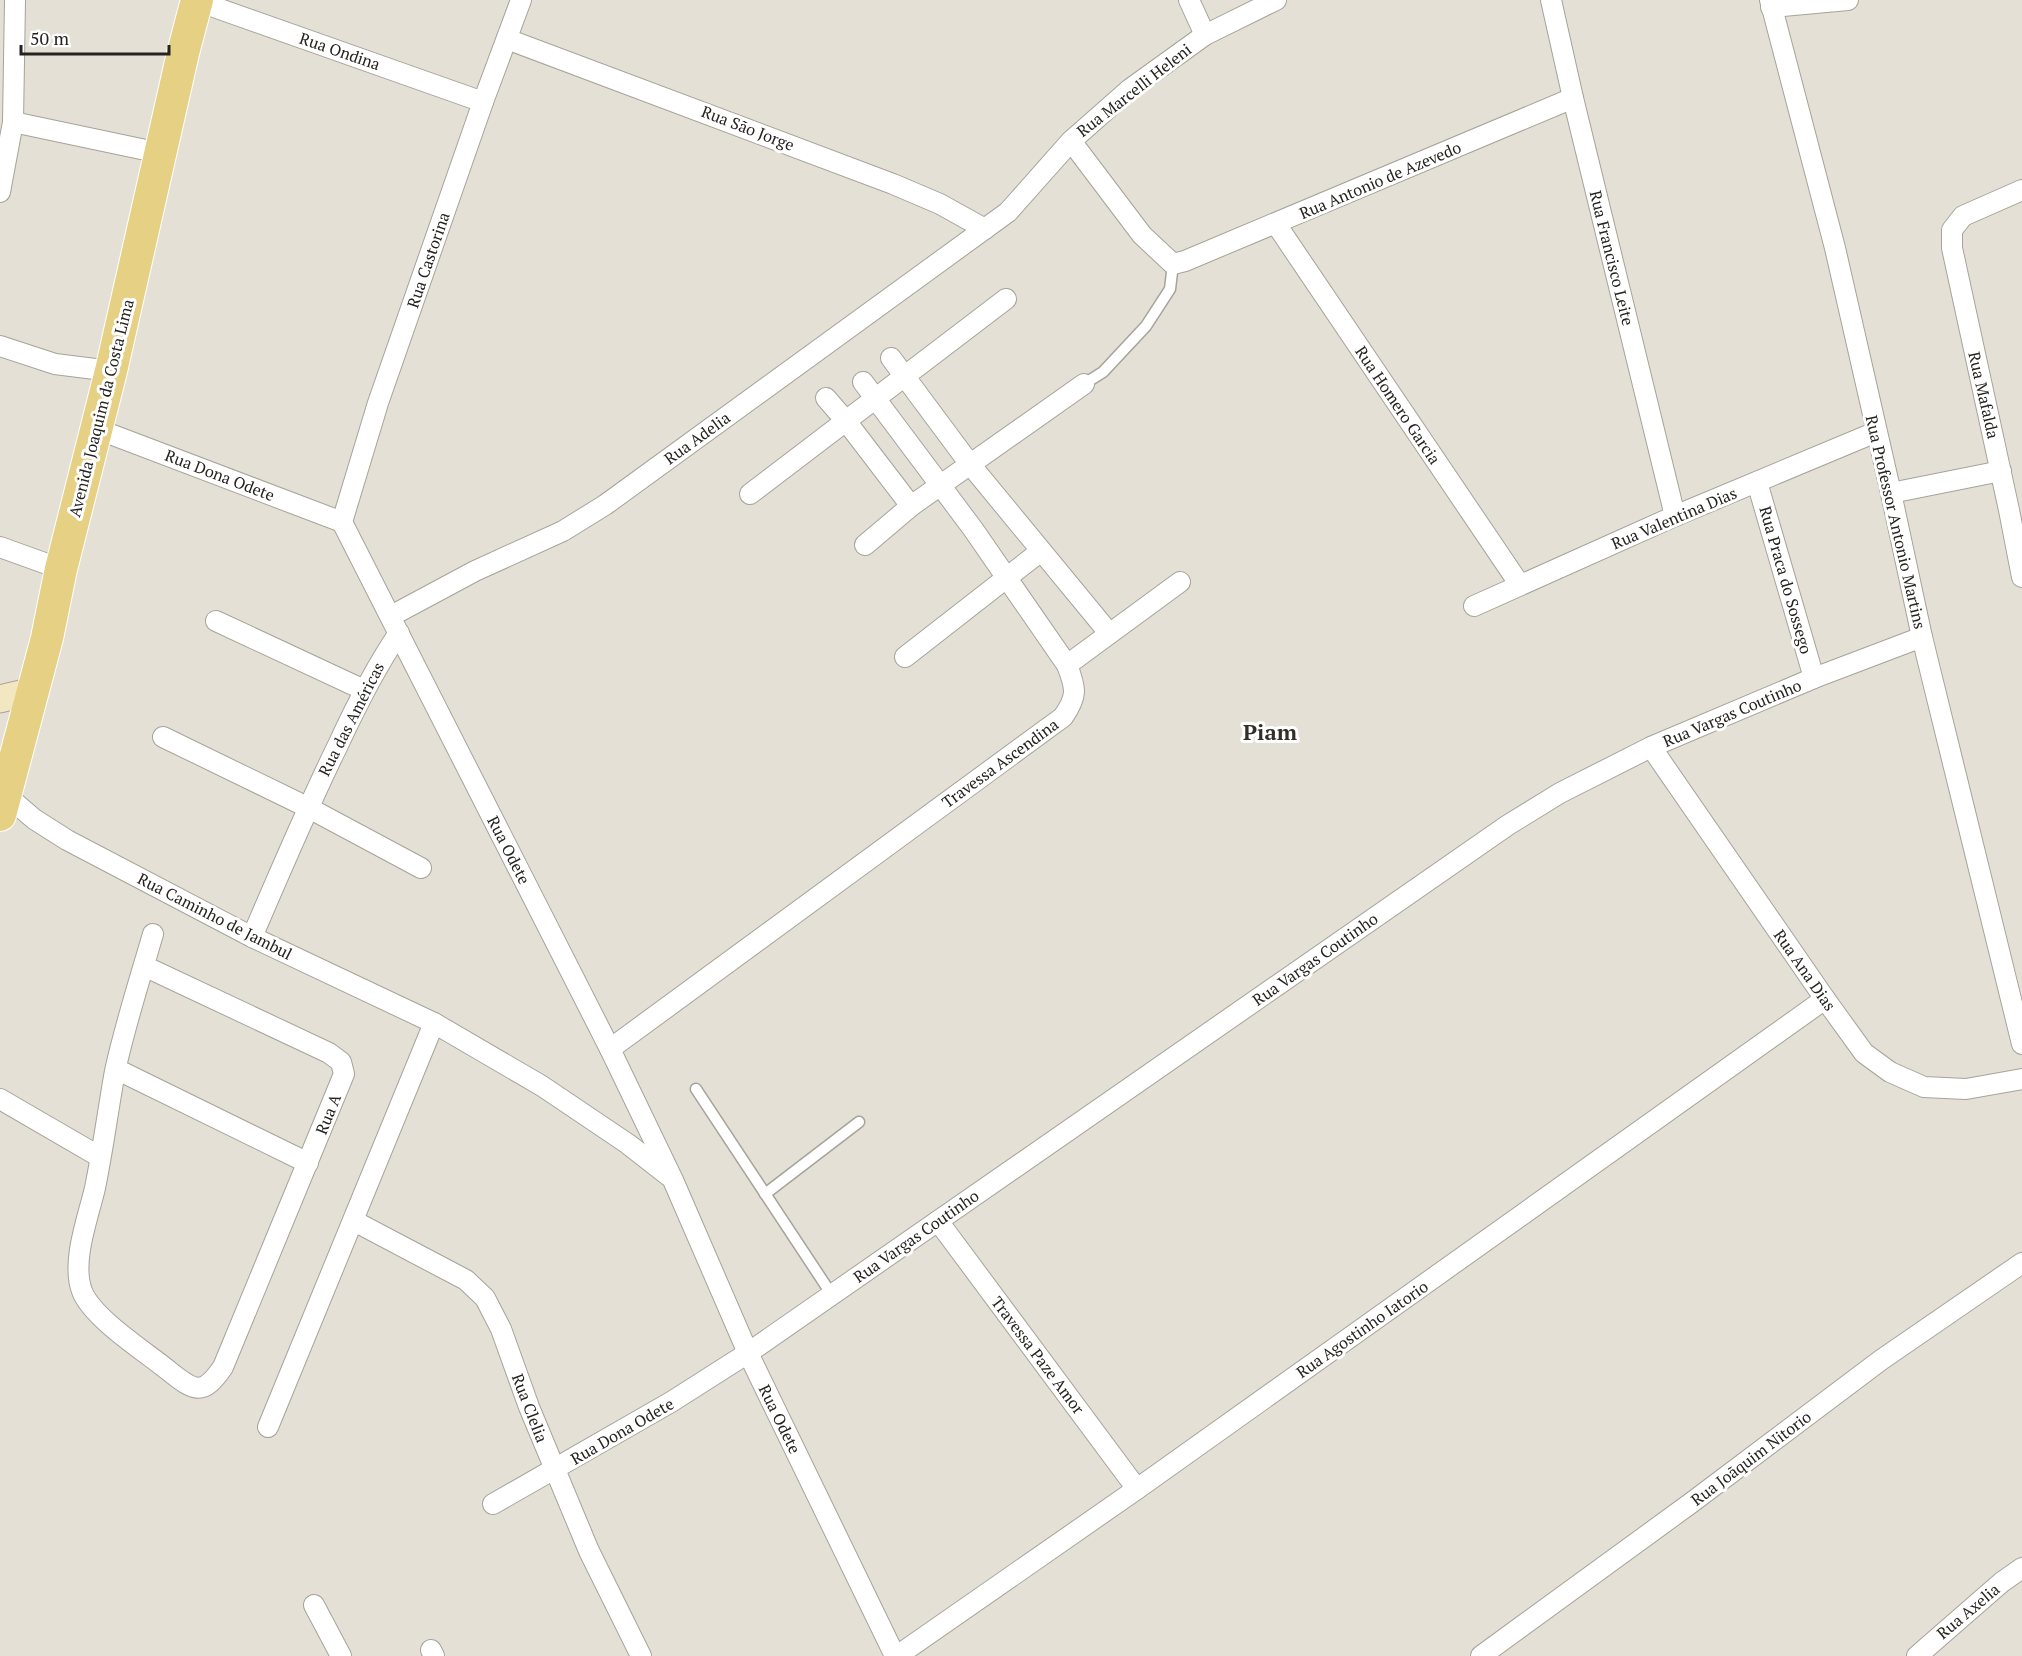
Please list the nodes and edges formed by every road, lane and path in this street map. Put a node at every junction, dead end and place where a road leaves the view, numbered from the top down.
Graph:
1 (15, 0) edge
2 (521, 0) edge
3 (1188, 0) edge
4 (1276, 0) edge
5 (1551, 0) edge
6 (1840, 0) edge
7 (197, 1) edge
8 (1771, 3) edge
9 (1205, 35) junction
10 (507, 39) junction
11 (1573, 98) junction
12 (483, 102) junction
13 (13, 122) junction
14 (1071, 141) junction
15 (160, 153) junction
16 (2022, 190) edge
17 (0, 192) edge
18 (1276, 224) junction
19 (985, 229) junction
20 (1179, 263) junction
21 (1006, 299) dead end
22 (0, 346) edge
23 (891, 358) dead end
24 (111, 371) junction
25 (905, 376) junction
26 (863, 382) dead end
27 (1084, 384) joint
28 (826, 398) dead end
29 (875, 399) junction
30 (846, 421) junction
31 (97, 429) junction
32 (1876, 432) junction
33 (969, 463) junction
34 (2001, 471) junction
35 (1757, 482) junction
36 (940, 485) junction
37 (1891, 493) junction
38 (750, 494) dead end
39 (911, 506) junction
40 (2016, 507) edge
41 (1675, 516) junction
42 (342, 522) junction
43 (865, 545) dead end
44 (0, 546) edge
45 (1041, 551) junction
46 (62, 569) junction
47 (2022, 577) edge
48 (1007, 579) junction
49 (1180, 582) dead end
50 (1520, 585) junction
51 (1474, 606) dead end
52 (216, 621) dead end
53 (395, 625) junction
54 (1109, 633) junction
55 (1922, 637) junction
56 (905, 657) dead end
57 (1067, 665) junction
58 (1814, 678) junction
59 (364, 690) junction
60 (33, 691) junction
61 (0, 699) edge
62 (163, 737) dead end
63 (1651, 747) junction
64 (2, 800) edge
65 (307, 807) junction
66 (421, 868) dead end
67 (153, 934) dead end
68 (252, 937) junction
69 (144, 966) junction
70 (1825, 999) junction
71 (434, 1023) junction
72 (2022, 1044) edge
73 (610, 1049) junction
74 (116, 1069) junction
75 (2022, 1079) edge
76 (696, 1089) dead end
77 (0, 1099) edge
78 (859, 1122) dead end
79 (100, 1157) junction
80 (308, 1163) junction
81 (673, 1180) junction
82 (765, 1194) junction
83 (354, 1221) junction
84 (938, 1221) junction
85 (2022, 1263) edge
86 (832, 1295) junction
87 (748, 1353) junction
88 (268, 1427) dead end
89 (554, 1470) junction
90 (1137, 1489) junction
91 (493, 1504) dead end
92 (2022, 1568) edge
93 (314, 1605) dead end
94 (342, 1656) edge
95 (641, 1656) edge
96 (896, 1656) edge
97 (1481, 1656) edge
98 (1917, 1656) edge

1 - 13 street
2 - 10 street, Rua Castorina
3 - 9 street
4 - 9 street, Rua Marcelli Heleni
5 - 11 street, Rua Francisco Leite
6 - 8 street
7 - 12 street, Rua Ondina
7 - 15 main road, Avenida Joaquim da Costa Lima
8 - 32 street, Rua Professor Antonio Martins
9 - 14 street, Rua Marcelli Heleni
10 - 12 street, Rua Castorina
10 - 19 street, Rua São Jorge
11 - 18 street, Rua Antonio de Azevedo
11 - 41 street, Rua Francisco Leite
12 - 42 street, Rua Castorina
13 - 15 street
13 - 17 street
14 - 19 street, Rua Marcelli Heleni
14 - 20 street
15 - 24 main road, Avenida Joaquim da Costa Lima
16 - 34 street, Rua Mafalda
18 - 20 street, Rua Antonio de Azevedo
18 - 50 street, Rua Homero Garcia
19 - 53 street, Rua Adelia
20 - 27 lane
21 - 25 street
22 - 24 street
23 - 25 street
24 - 31 main road, Avenida Joaquim da Costa Lima
25 - 29 street
25 - 33 street
26 - 29 street, Travessa Ascendina
27 - 33 street
28 - 30 street
29 - 30 street
29 - 36 street, Travessa Ascendina
30 - 38 street
30 - 39 street
31 - 42 street, Rua Dona Odete
31 - 46 main road, Avenida Joaquim da Costa Lima
32 - 35 street, Rua Valentina Dias
32 - 37 street, Rua Professor Antonio Martins
33 - 36 street
33 - 45 street
34 - 37 street
34 - 40 street, Rua Mafalda
35 - 41 street, Rua Valentina Dias
35 - 58 street, Rua Praca do Sossego
36 - 39 street
36 - 48 street, Travessa Ascendina
37 - 55 street, Rua Professor Antonio Martins
39 - 43 street
40 - 47 street, Rua Mafalda
41 - 50 street, Rua Valentina Dias
42 - 53 street, Rua Odete
44 - 46 street
45 - 48 street
45 - 54 street
46 - 60 main road, Avenida Joaquim da Costa Lima
48 - 56 street
48 - 57 street, Travessa Ascendina
49 - 54 street
50 - 51 street, Rua Valentina Dias
52 - 59 street
53 - 59 street, Rua das Américas
53 - 73 street, Rua Odete
54 - 57 street
55 - 58 street, Rua Vargas Coutinho
55 - 72 street, Rua Professor Antonio Martins
57 - 73 street, Travessa Ascendina
58 - 63 street, Rua Vargas Coutinho
59 - 65 street, Rua das Américas
60 - 61 main road
60 - 64 main road, Avenida Joaquim da Costa Lima
62 - 65 street
63 - 70 street, Rua Ana Dias
63 - 84 street, Rua Vargas Coutinho
64 - 68 street, Rua Caminho de Jambul
65 - 66 street
65 - 68 street, Rua das Américas
67 - 69 street
68 - 71 street, Rua Caminho de Jambul
69 - 74 street
69 - 80 street, Rua A
70 - 75 street, Rua Ana Dias
70 - 90 street, Rua Agostinho Iatorio
71 - 81 street, Rua Odete
71 - 83 street
73 - 81 street, Rua Odete
74 - 79 street
74 - 80 street
76 - 82 lane
77 - 79 street
78 - 82 lane
79 - 80 street, Rua A
81 - 87 street, Rua Odete
82 - 86 lane
83 - 88 street
83 - 89 street, Rua Clelia
84 - 86 street, Rua Vargas Coutinho
84 - 90 street, Travessa Paze Amor
85 - 97 street, Rua Joãquim Nitorio
86 - 87 street, Rua Vargas Coutinho
87 - 89 street, Rua Dona Odete
87 - 96 street, Rua Odete
89 - 91 street, Rua Dona Odete
89 - 95 street, Rua Clelia
90 - 96 street, Rua Agostinho Iatorio
92 - 98 street, Rua Axelia
93 - 94 street

